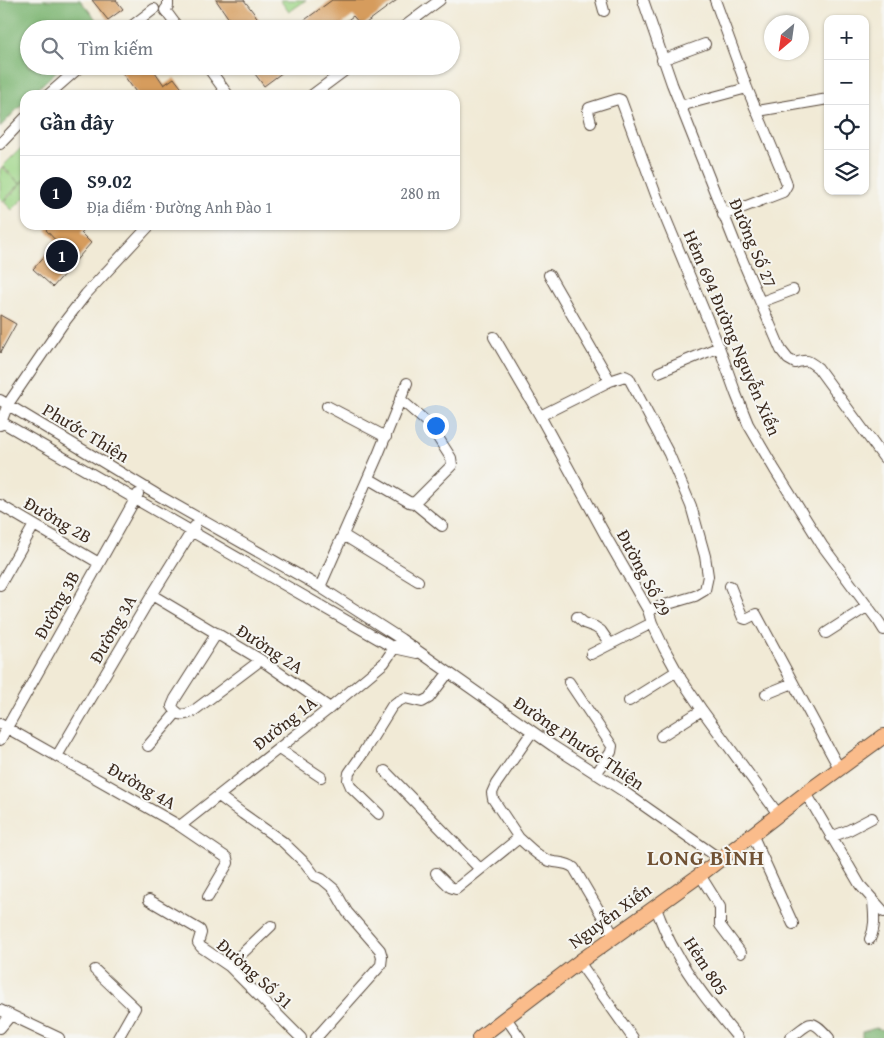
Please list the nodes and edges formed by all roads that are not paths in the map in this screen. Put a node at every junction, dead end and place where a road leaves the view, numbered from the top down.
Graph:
1 (440, 0) edge
2 (601, 0) edge
3 (643, 0) edge
4 (715, 0) edge
5 (153, 4) edge
6 (166, 5) edge
7 (604, 11) dead end
8 (137, 20) edge
9 (174, 20) edge
10 (413, 20) edge
11 (705, 44) dead end
12 (662, 60) junction
13 (71, 75) edge
14 (214, 75) edge
15 (339, 75) edge
16 (747, 88) junction
17 (54, 90) edge
18 (224, 90) edge
19 (319, 90) edge
20 (824, 100) edge
21 (680, 106) junction
22 (758, 111) junction
23 (20, 123) edge
24 (591, 123) dead end
25 (0, 144) edge
26 (723, 215) junction
27 (145, 230) edge
28 (549, 275) dead end
29 (793, 290) dead end
30 (761, 302) junction
31 (494, 338) dead end
32 (719, 347) junction
33 (659, 372) dead end
34 (610, 381) junction
35 (407, 383) dead end
36 (400, 399) junction
37 (4, 402) edge
38 (327, 406) dead end
39 (540, 416) junction
40 (1, 422) edge
41 (386, 437) junction
42 (884, 458) edge
43 (368, 478) junction
44 (143, 486) junction
45 (156, 494) joint
46 (136, 499) junction
47 (414, 502) junction
48 (0, 505) edge
49 (149, 506) joint
50 (200, 519) junction
51 (34, 525) junction
52 (442, 526) dead end
53 (192, 531) junction
54 (343, 535) junction
55 (99, 563) junction
56 (418, 581) dead end
57 (0, 584) edge
58 (730, 586) dead end
59 (320, 587) junction
60 (152, 595) junction
61 (868, 606) junction
62 (648, 610) junction
63 (577, 618) dead end
64 (652, 623) junction
65 (884, 630) edge
66 (216, 633) junction
67 (826, 633) dead end
68 (401, 639) junction
69 (610, 644) junction
70 (394, 648) junction
71 (420, 654) junction
72 (591, 654) dead end
73 (261, 660) junction
74 (677, 671) junction
75 (448, 673) junction
76 (569, 682) dead end
77 (793, 683) junction
78 (766, 694) dead end
79 (629, 701) dead end
80 (330, 708) junction
81 (702, 710) junction
82 (177, 712) junction
83 (3, 726) edge
84 (532, 732) junction
85 (661, 736) dead end
86 (883, 738) edge
87 (0, 740) edge
88 (148, 746) dead end
89 (279, 749) junction
90 (57, 756) junction
91 (839, 768) junction
92 (385, 771) dead end
93 (596, 774) junction
94 (321, 777) dead end
95 (806, 793) junction
96 (219, 796) junction
97 (379, 814) dead end
98 (778, 814) junction
99 (872, 818) dead end
100 (180, 826) junction
101 (752, 834) junction
102 (832, 837) junction
103 (519, 838) junction
104 (720, 859) junction
105 (480, 869) junction
106 (436, 873) dead end
107 (700, 875) junction
108 (208, 897) dead end
109 (149, 900) dead end
110 (873, 901) junction
111 (655, 906) junction
112 (884, 912) edge
113 (793, 924) dead end
114 (271, 926) dead end
115 (614, 936) junction
116 (870, 939) dead end
117 (741, 953) dead end
118 (579, 962) junction
119 (229, 966) junction
120 (95, 970) dead end
121 (0, 1010) edge
122 (11, 1015) junction
123 (506, 1018) junction
124 (0, 1028) edge
125 (59, 1038) edge
126 (118, 1038) edge
127 (301, 1038) edge
128 (316, 1038) edge
129 (479, 1038) edge
130 (520, 1038) edge
131 (633, 1038) edge
132 (738, 1038) edge
133 (790, 1038) edge
134 (829, 1038) edge

1 - 10 street
2 - 7 street
3 - 12 street, Đường Số 27
4 - 16 street
5 - 6 street
5 - 8 street
6 - 9 street
11 - 12 street
12 - 21 street, Đường Số 27
13 - 17 street
14 - 18 street
15 - 19 street
16 - 21 street
16 - 22 street
20 - 22 street
21 - 26 street, Đường Số 27
22 - 26 street
23 - 25 street
24 - 32 street, Hẻm 694 Đường Nguyễn Xiển
26 - 30 street, Đường Số 27
27 - 37 street
28 - 34 street
29 - 30 street
30 - 42 street, Đường Số 27
31 - 39 street, Đường Số 29
32 - 33 street
32 - 61 street, Hẻm 694 Đường Nguyễn Xiển
34 - 39 street
34 - 62 street
35 - 36 street
36 - 41 street
36 - 47 street
37 - 40 street
37 - 44 street, Phước Thiện
38 - 41 street
39 - 62 street, Đường Số 29
40 - 46 street, Phước Thiện
41 - 43 street
43 - 47 street
43 - 54 street
44 - 45 street, Phước Thiện
44 - 46 street, Đường 3B
45 - 50 street, Đường Phước Thiện
46 - 49 street, Phước Thiện
46 - 55 street, Đường 3B
47 - 52 street
48 - 51 street, Đường 2B
49 - 53 street, Đường Phước Thiện
50 - 53 street, Đường 3A
50 - 59 street, Đường Phước Thiện
51 - 55 street, Đường 2B
51 - 57 street
53 - 60 street, Đường 3A
53 - 70 street, Đường Phước Thiện
54 - 56 street
54 - 59 street
55 - 83 street, Đường 3B
58 - 77 street
59 - 68 street, Đường Phước Thiện
60 - 66 street, Đường 2A
60 - 90 street, Đường 3A
61 - 65 street, Hẻm 694 Đường Nguyễn Xiển
61 - 67 street
62 - 64 street, Đường Số 29
63 - 69 street
64 - 69 street
64 - 74 street, Đường Số 29
66 - 73 street, Đường 2A
66 - 82 street, Đường 2A
68 - 70 street, Đường 1A
68 - 71 street, Đường Phước Thiện
69 - 72 street
70 - 71 street, Đường Phước Thiện
70 - 80 street, Đường 1A
71 - 75 street, Đường Phước Thiện
73 - 80 street, Đường 2A
73 - 82 street
74 - 79 street
74 - 81 street, Đường Số 29
75 - 84 street, Đường Phước Thiện
75 - 97 street
76 - 93 street
77 - 78 street
77 - 91 street
80 - 89 street, Đường 1A
81 - 85 street
81 - 98 street, Đường Số 29
82 - 88 street
83 - 87 street, Đường 3B
83 - 90 street, Đường 4A
84 - 93 street, Đường Phước Thiện
84 - 103 street
86 - 91 main road, Nguyễn Xiển
89 - 94 street
89 - 96 street, Đường 1A
90 - 100 street, Đường 4A
91 - 95 main road, Nguyễn Xiển
92 - 105 street
93 - 104 street, Đường Phước Thiện
95 - 98 main road, Nguyễn Xiển
95 - 102 street
96 - 100 street, Đường 1A
96 - 128 street
98 - 101 main road, Nguyễn Xiển
99 - 102 street
100 - 108 street, Đường 4A
101 - 104 main road, Nguyễn Xiển
101 - 113 street
102 - 110 street
103 - 105 street
103 - 115 street
104 - 107 main road, Nguyễn Xiển
105 - 106 street
107 - 111 main road, Nguyễn Xiển
107 - 117 street
109 - 119 street, Đường Số 31
110 - 112 street
110 - 116 street
111 - 115 main road, Nguyễn Xiển
111 - 132 street, Hẻm 805
114 - 119 street
115 - 118 main road, Nguyễn Xiển
118 - 123 main road, Nguyễn Xiển
118 - 131 street
119 - 127 street, Đường Số 31
120 - 126 street
121 - 122 street
122 - 124 street
122 - 125 street
123 - 129 main road, Nguyễn Xiển
123 - 130 street
133 - 134 street

